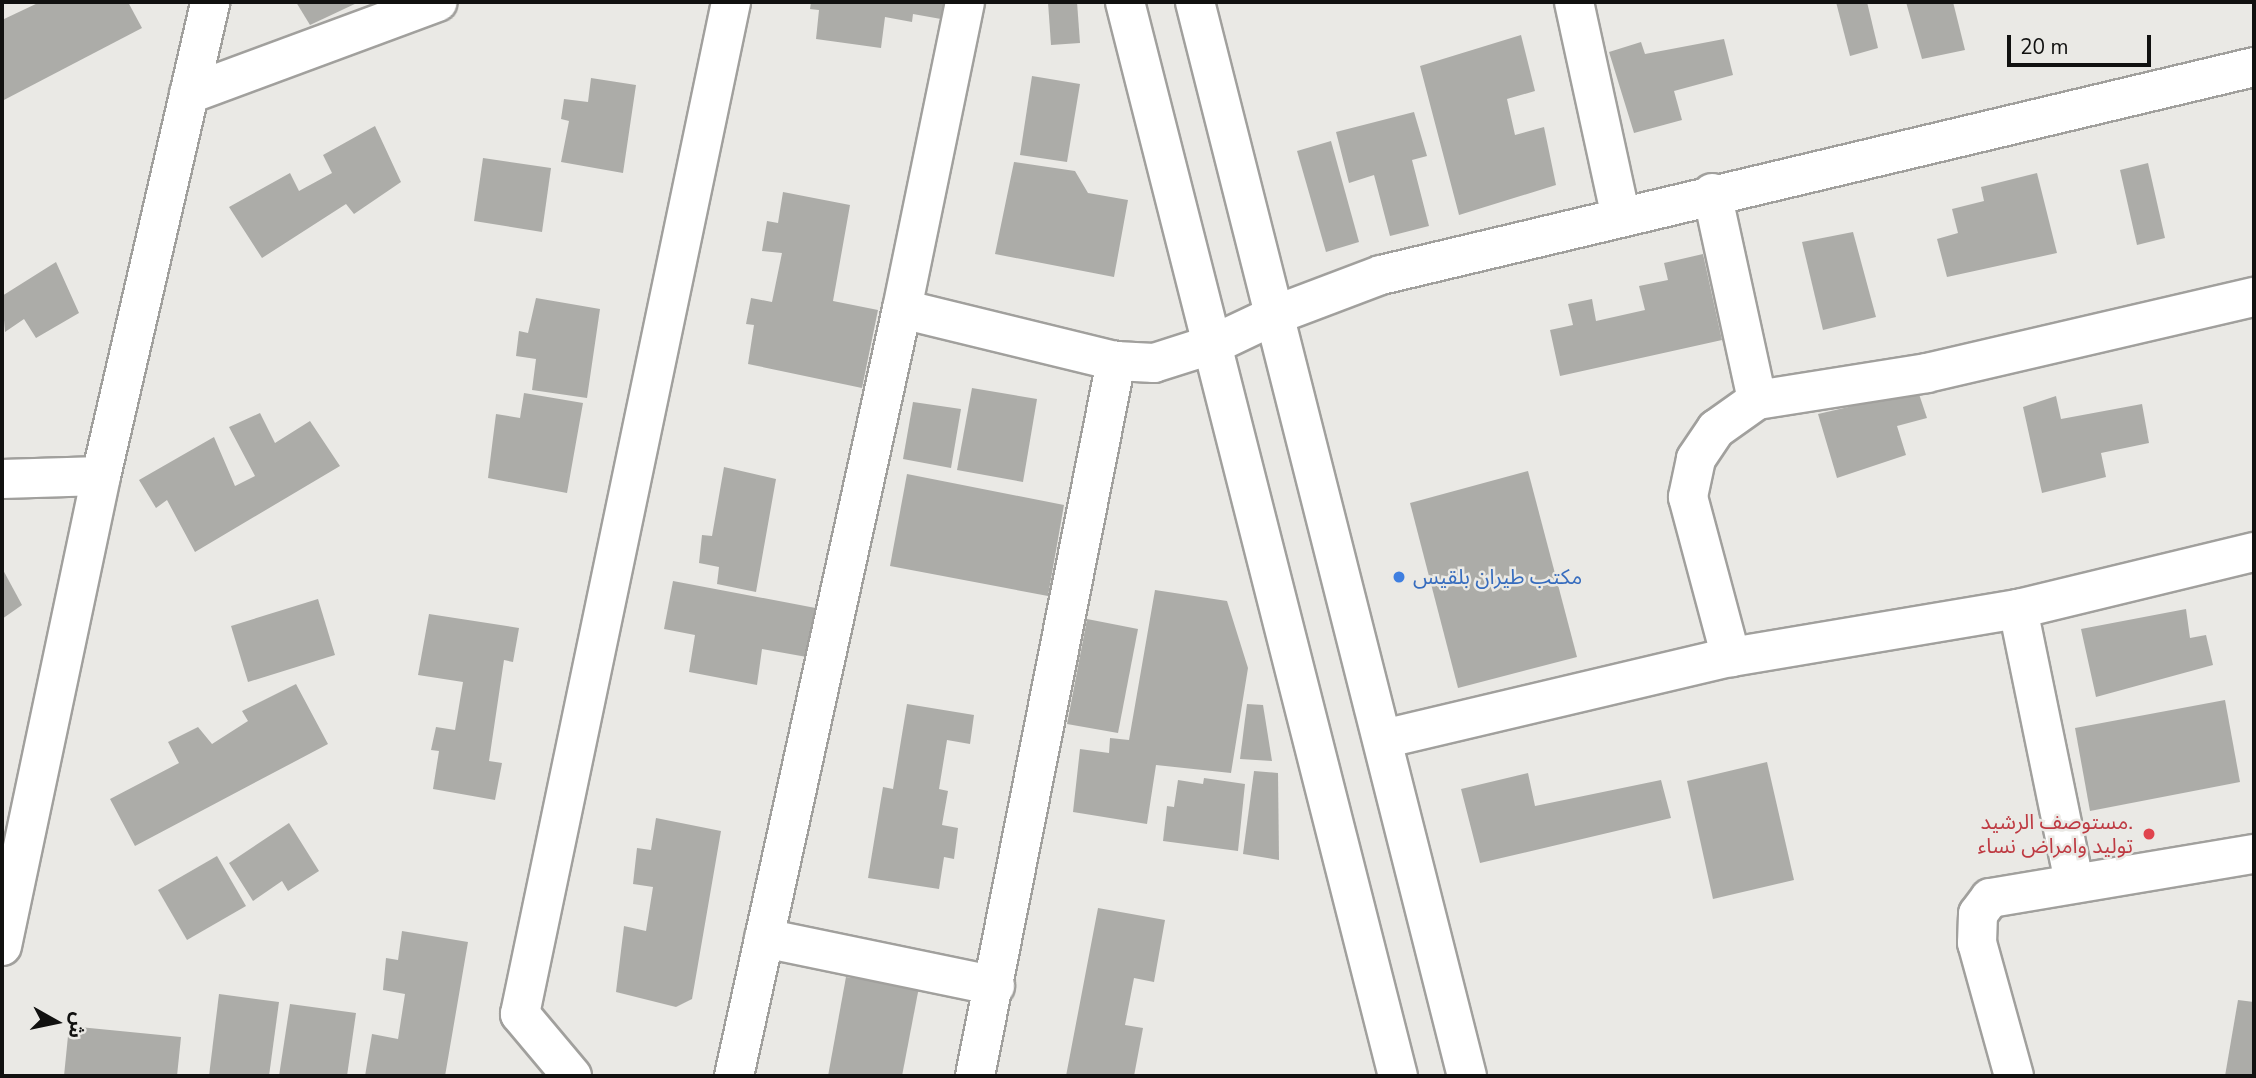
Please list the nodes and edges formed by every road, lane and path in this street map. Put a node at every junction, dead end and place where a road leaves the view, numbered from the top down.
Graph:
1 (210, 2) edge
2 (439, 2) edge
3 (731, 2) edge
4 (965, 2) edge
5 (1125, 2) edge
6 (1195, 2) edge
7 (1574, 2) edge
8 (2254, 67) edge
9 (189, 94) junction
10 (1712, 193) junction
11 (1622, 217) junction
12 (2254, 297) edge
13 (902, 309) junction
14 (1275, 315) junction
15 (1214, 344) junction
16 (1116, 361) junction
17 (1758, 400) junction
18 (101, 476) junction
19 (2, 479) edge
20 (2254, 552) edge
21 (2018, 609) junction
22 (1731, 657) junction
23 (1383, 739) junction
24 (2254, 854) edge
25 (2074, 882) junction
26 (764, 938) junction
27 (2, 946) edge
28 (995, 986) junction
29 (572, 1076) edge
30 (734, 1076) edge
31 (975, 1076) edge
32 (1398, 1076) edge
33 (1466, 1076) edge
34 (2014, 1076) edge

1 - 9 street
2 - 9 street
3 - 29 street
4 - 13 street
5 - 15 street
6 - 14 street
7 - 11 street
8 - 10 street
9 - 18 street
10 - 11 street
10 - 17 street
11 - 14 street
12 - 17 street
13 - 16 street
13 - 26 street
14 - 15 street
14 - 23 street
15 - 16 street
15 - 32 street
16 - 28 street
17 - 22 street
18 - 19 street
18 - 27 street
20 - 21 street
21 - 22 street
21 - 25 street
22 - 23 street
23 - 33 street
24 - 25 street
25 - 34 street
26 - 28 street
26 - 30 street
28 - 31 street

